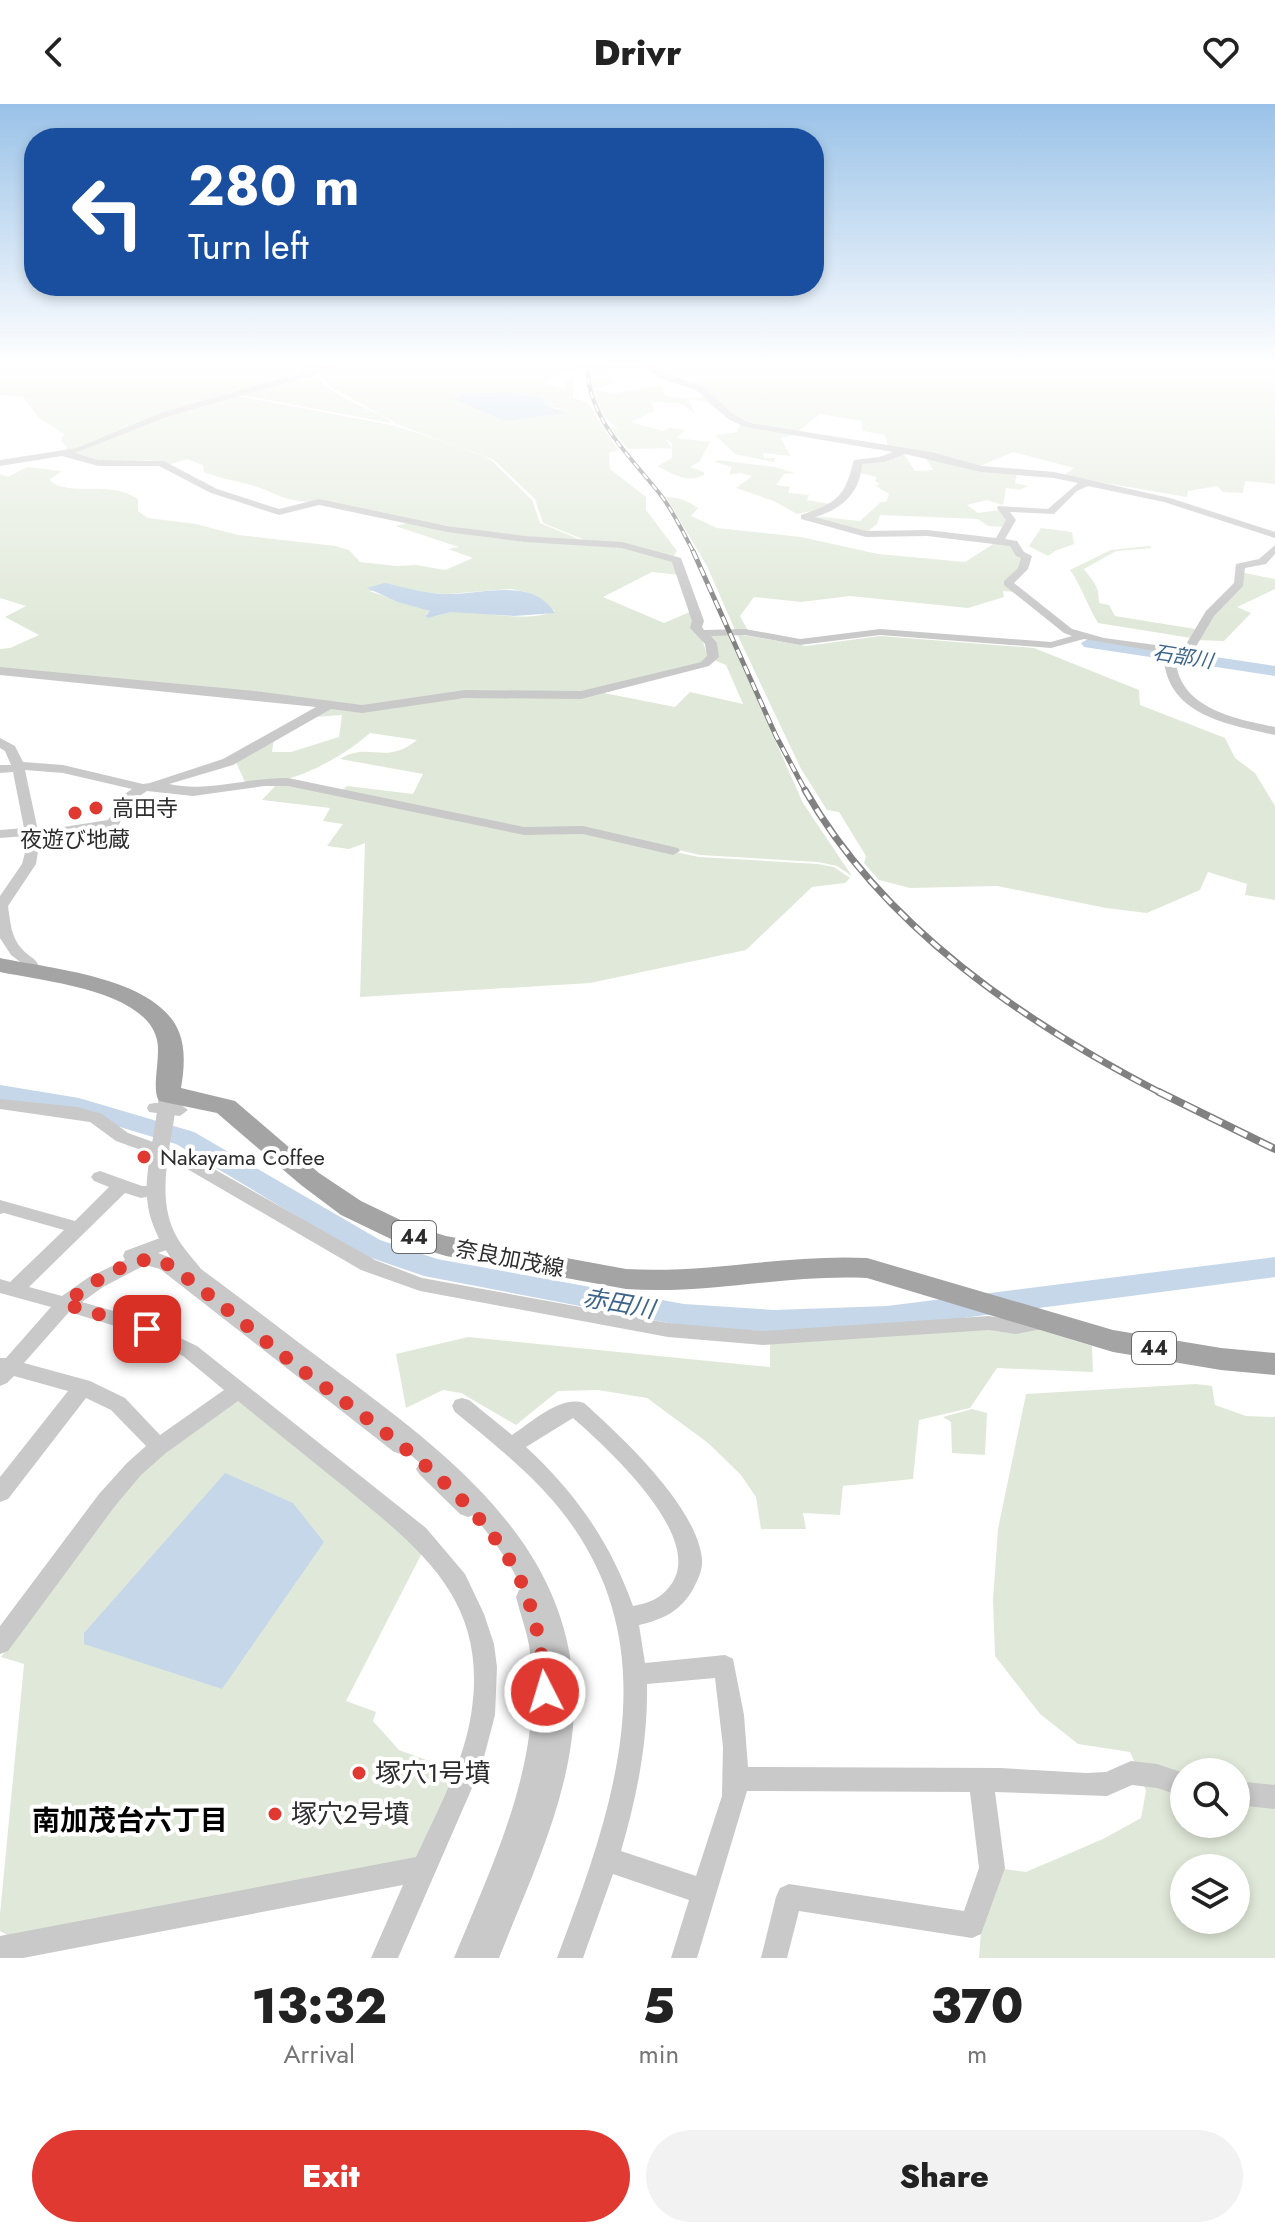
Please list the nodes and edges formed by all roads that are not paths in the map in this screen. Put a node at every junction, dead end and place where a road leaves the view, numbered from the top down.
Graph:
1 (76, 451) edge
2 (903, 451) joint
3 (63, 453) junction
4 (0, 463) edge
5 (1086, 483) junction
6 (1275, 535) edge
7 (999, 541) junction
8 (1275, 548) edge
9 (703, 633) junction
10 (1083, 636) junction
11 (1178, 655) junction
12 (0, 671) edge
13 (328, 706) junction
14 (1275, 731) edge
15 (0, 742) edge
16 (18, 767) junction
17 (0, 769) edge
18 (146, 787) junction
19 (0, 834) edge
20 (32, 834) junction
21 (673, 851) dead end
22 (0, 907) edge
23 (0, 965) edge
24 (34, 973) junction
25 (0, 1104) edge
26 (167, 1107) junction
27 (100, 1177) dead end
28 (121, 1186) junction
29 (156, 1190) junction
30 (0, 1208) edge
31 (78, 1228) junction
32 (168, 1242) junction
33 (7, 1288) edge
34 (61, 1302) junction
35 (1040, 1321) junction
36 (1275, 1364) edge
37 (2, 1368) edge
38 (83, 1387) junction
39 (239, 1390) junction
40 (462, 1406) dead end
41 (512, 1446) junction
42 (159, 1447) junction
43 (0, 1493) edge
44 (626, 1617) junction
45 (1, 1641) edge
46 (635, 1675) junction
47 (736, 1779) junction
48 (1170, 1780) edge
49 (981, 1781) junction
50 (1250, 1794) edge
51 (1275, 1797) edge
52 (606, 1859) junction
53 (424, 1868) junction
54 (705, 1892) junction
55 (0, 1949) edge
56 (384, 1958) edge
57 (467, 1958) edge
58 (484, 1958) edge
59 (570, 1958) edge
60 (684, 1958) edge
61 (774, 1958) edge

1 - 3 street
2 - 5 street
2 - 7 street
3 - 4 street
3 - 9 street
5 - 6 street
5 - 7 street
7 - 10 street
8 - 11 street
9 - 10 street
9 - 13 street
10 - 11 street
11 - 14 street
12 - 13 street
13 - 18 street
15 - 16 street
16 - 17 street
16 - 18 street
16 - 20 street
18 - 20 street
18 - 21 street
19 - 20 street
20 - 22 street
22 - 24 street
23 - 24 main road
24 - 26 main road
25 - 35 street
26 - 29 street
26 - 35 main road, 奈良加茂線 / 44
27 - 28 street
28 - 29 street
28 - 31 street
29 - 32 street
30 - 31 street
31 - 33 street
32 - 34 street
32 - 58 street
33 - 34 street
34 - 37 street
34 - 39 street
34 - 57 street
35 - 36 main road, 奈良加茂線 / 44
37 - 38 street
38 - 42 street
38 - 43 street
39 - 42 street
39 - 53 street
40 - 41 street
41 - 44 street
41 - 44 street
42 - 45 street
44 - 46 street
46 - 47 street
46 - 52 street
47 - 49 street
47 - 54 street
48 - 49 street
49 - 61 street
50 - 51 street
52 - 54 street
52 - 59 street
53 - 55 street
53 - 56 street
54 - 60 street

